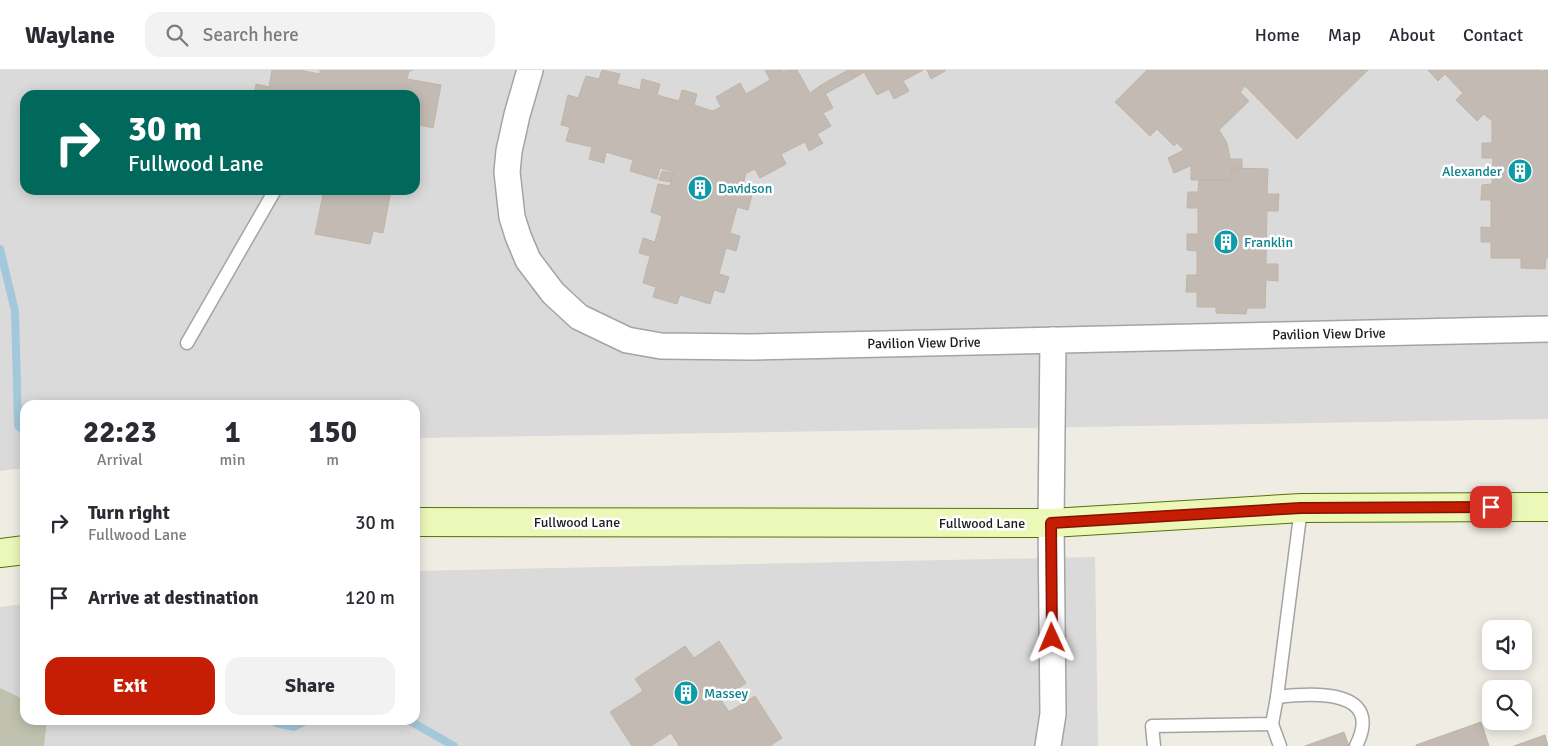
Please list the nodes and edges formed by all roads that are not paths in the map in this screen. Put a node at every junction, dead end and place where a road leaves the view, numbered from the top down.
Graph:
1 (530, 70) edge
2 (272, 195) edge
3 (1548, 329) edge
4 (1053, 340) junction
5 (187, 343) dead end
6 (1548, 507) edge
7 (1301, 508) junction
8 (420, 522) edge
9 (1051, 523) junction
10 (20, 551) edge
11 (0, 553) edge
12 (1277, 697) junction
13 (1272, 724) junction
14 (1048, 746) edge
15 (1154, 746) edge
16 (1280, 746) edge
17 (1356, 746) edge

1 - 4 street, Pavilion View Drive
2 - 5 lane
3 - 4 street, Pavilion View Drive
4 - 9 street
6 - 7 street, Fullwood Lane
7 - 9 street, Fullwood Lane
7 - 12 lane
8 - 9 street, Fullwood Lane
9 - 14 street
10 - 11 street
12 - 13 lane
12 - 17 lane
13 - 15 lane
13 - 16 lane

